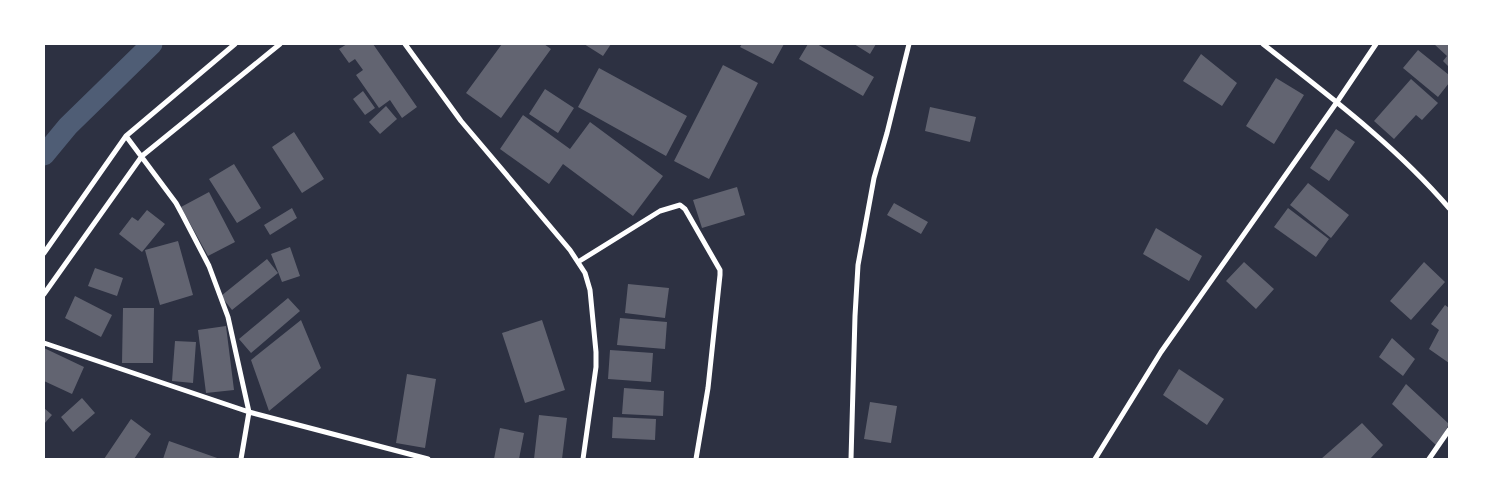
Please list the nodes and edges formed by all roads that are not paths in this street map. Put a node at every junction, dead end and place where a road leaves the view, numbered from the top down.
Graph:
1 (235, 44) edge
2 (280, 44) edge
3 (405, 44) edge
4 (909, 44) edge
5 (1263, 44) edge
6 (1376, 44) edge
7 (1337, 102) junction
8 (126, 136) junction
9 (142, 156) junction
10 (1449, 208) edge
11 (44, 253) edge
12 (578, 262) junction
13 (44, 294) edge
14 (44, 343) edge
15 (249, 412) junction
16 (1449, 430) edge
17 (241, 459) edge
18 (428, 459) edge
19 (583, 459) edge
20 (696, 459) edge
21 (851, 459) edge
22 (1095, 459) edge
23 (1430, 459) edge

1 - 8 street
2 - 9 street
3 - 12 street
4 - 21 street
5 - 7 street
6 - 7 street
7 - 10 street
7 - 22 street
8 - 9 street
8 - 11 street
9 - 13 street
9 - 15 street
12 - 19 street
12 - 20 street
14 - 15 street
15 - 17 street
15 - 18 street
16 - 23 street

